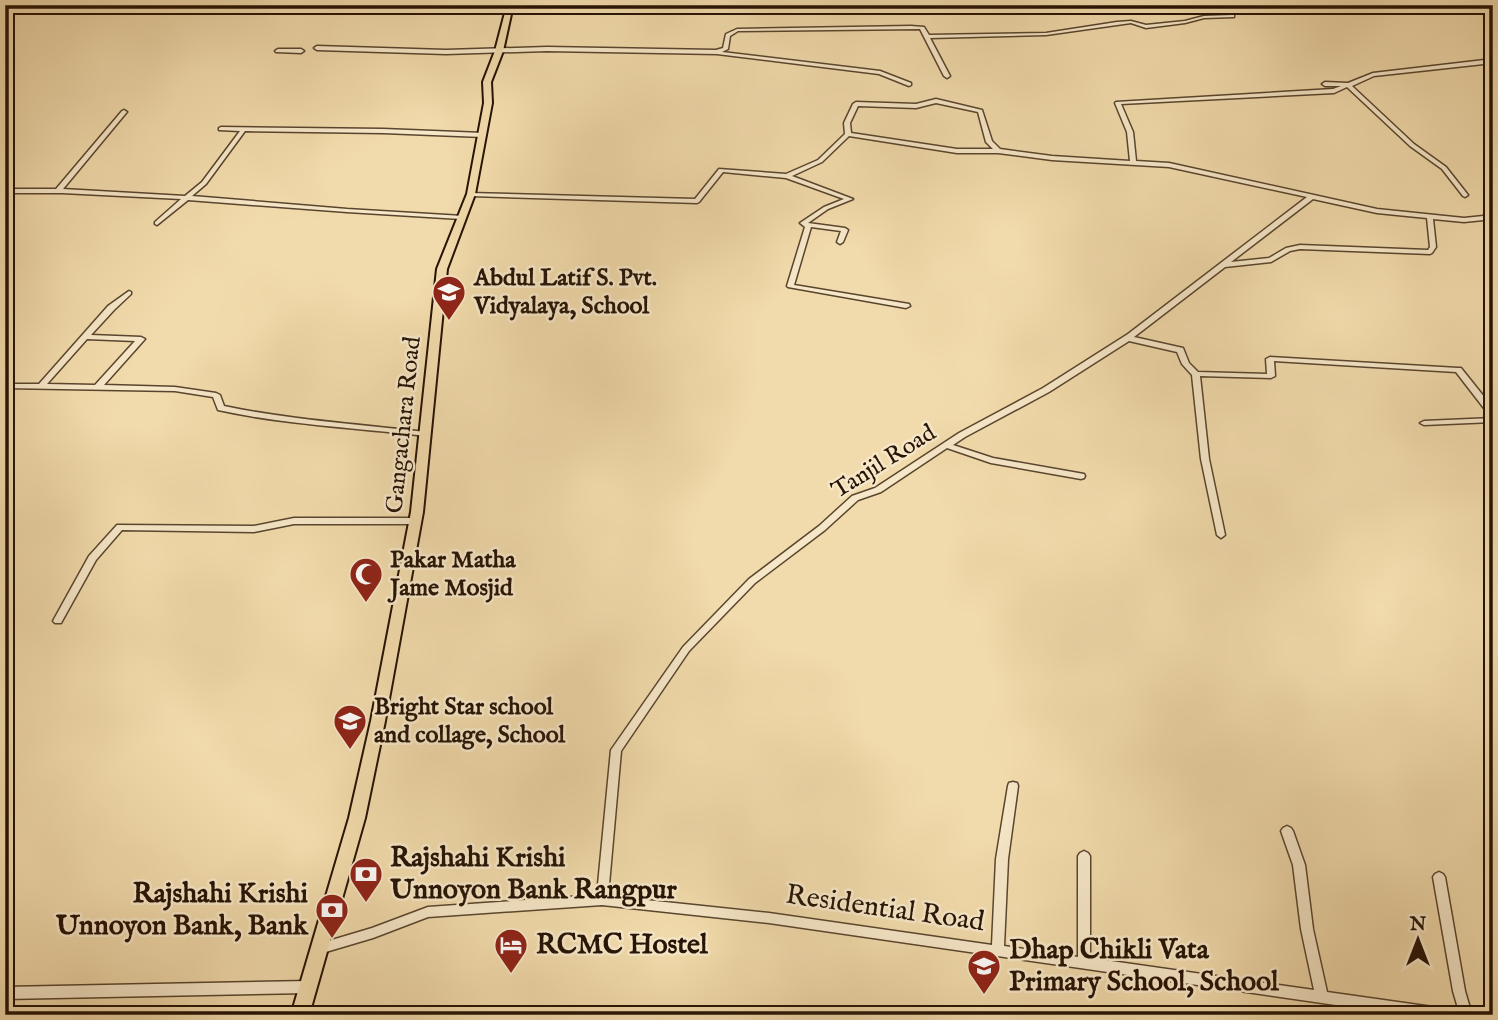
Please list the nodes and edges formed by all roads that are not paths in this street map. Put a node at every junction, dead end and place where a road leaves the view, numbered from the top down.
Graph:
1 (427, 5) edge
2 (508, 7) edge
3 (1232, 16) dead end
4 (927, 37) junction
5 (317, 48) dead end
6 (278, 51) dead end
7 (301, 51) dead end
8 (499, 51) junction
9 (718, 52) junction
10 (1493, 61) edge
11 (947, 76) dead end
12 (909, 84) dead end
13 (1325, 84) dead end
14 (1348, 85) junction
15 (124, 112) dead end
16 (221, 129) dead end
17 (244, 129) junction
18 (848, 134) junction
19 (483, 135) junction
20 (998, 151) junction
21 (1133, 162) junction
22 (787, 176) junction
23 (5, 191) edge
24 (58, 191) junction
25 (471, 194) junction
26 (1465, 195) dead end
27 (1310, 198) junction
28 (185, 199) junction
29 (461, 217) junction
30 (1493, 217) edge
31 (1430, 218) junction
32 (157, 223) dead end
33 (803, 223) junction
34 (840, 242) dead end
35 (1222, 265) junction
36 (129, 293) dead end
37 (906, 306) dead end
38 (86, 337) junction
39 (1127, 338) junction
40 (1196, 374) junction
41 (5, 386) edge
42 (41, 387) junction
43 (98, 387) junction
44 (1493, 414) edge
45 (1493, 420) edge
46 (1424, 423) dead end
47 (426, 434) junction
48 (946, 445) junction
49 (1081, 477) dead end
50 (415, 521) junction
51 (1221, 535) dead end
52 (58, 621) dead end
53 (1013, 786) dead end
54 (1286, 831) dead end
55 (1084, 856) dead end
56 (1438, 877) dead end
57 (602, 900) junction
58 (319, 949) junction
59 (998, 950) junction
60 (1084, 963) junction
61 (308, 987) junction
62 (5, 993) edge
63 (1322, 997) junction
64 (300, 1015) edge
65 (1447, 1015) edge
66 (1466, 1015) edge

1 - 2 street
2 - 8 main road, Gangachara Road
3 - 4 street
4 - 9 street
4 - 11 street
5 - 8 street
6 - 7 street
8 - 9 street
8 - 19 main road, Gangachara Road
9 - 12 street
10 - 14 street
13 - 14 street
14 - 21 street
14 - 26 street
15 - 24 street
16 - 17 street
17 - 19 street
17 - 28 street
18 - 20 street
18 - 20 street
18 - 22 street
19 - 25 main road, Gangachara Road
20 - 21 street
21 - 27 street
22 - 25 street
22 - 33 street
23 - 24 street
24 - 28 street
25 - 29 main road, Gangachara Road
27 - 31 street
27 - 35 street, Tanjil Road
28 - 29 street
28 - 32 street
29 - 47 main road, Gangachara Road
30 - 31 street
31 - 35 street
33 - 34 street
33 - 37 street
35 - 39 street, Tanjil Road
36 - 38 street
38 - 42 street
38 - 43 street
39 - 40 street
39 - 48 street, Tanjil Road
40 - 44 street
40 - 51 street
41 - 42 street
42 - 43 street
43 - 47 street
45 - 46 street
47 - 50 main road, Gangachara Road
48 - 49 street
48 - 57 street, Tanjil Road
50 - 52 street
50 - 58 main road, Gangachara Road
53 - 59 street
54 - 63 street
55 - 60 street
56 - 66 street
57 - 58 street, Residential Road
57 - 59 street, Residential Road
58 - 61 main road, Gangachara Road
59 - 60 street, Residential Road
60 - 63 street, Residential Road
61 - 62 street
61 - 64 main road, Gangachara Road
63 - 65 street, Residential Road

